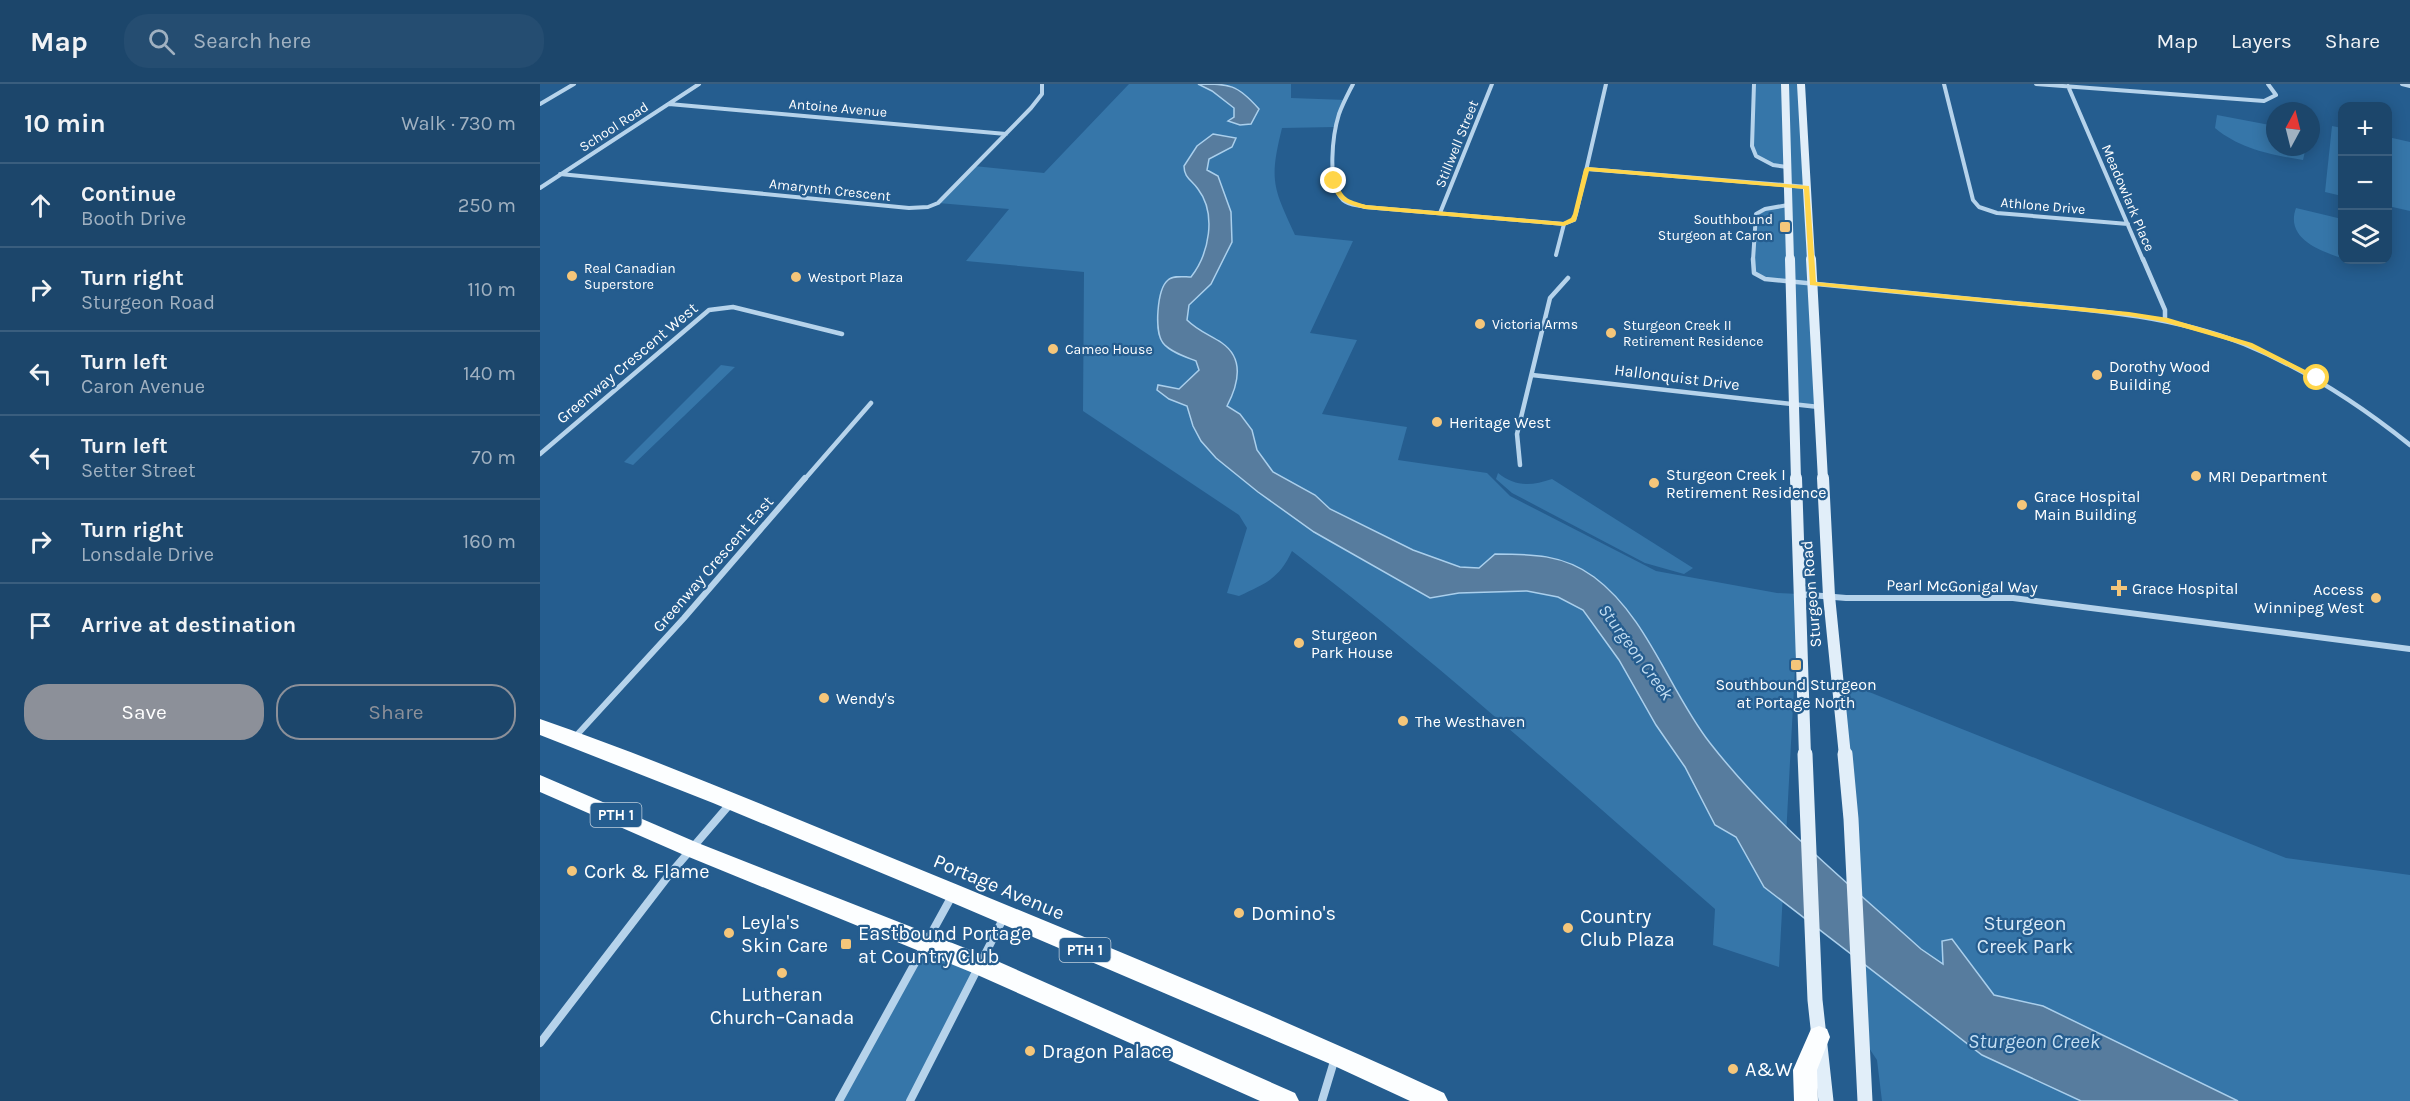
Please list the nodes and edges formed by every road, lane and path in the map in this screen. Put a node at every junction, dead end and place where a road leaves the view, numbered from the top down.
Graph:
1 (574, 84) edge
2 (699, 84) edge
3 (1042, 84) edge
4 (1353, 84) edge
5 (1492, 84) edge
6 (1606, 84) edge
7 (1754, 84) edge
8 (1785, 84) edge
9 (1801, 84) edge
10 (1944, 84) edge
11 (2036, 84) edge
12 (2268, 84) edge
13 (2402, 84) edge
14 (2068, 86) junction
15 (2410, 86) edge
16 (540, 104) edge
17 (669, 104) junction
18 (1006, 134) junction
19 (1787, 167) junction
20 (1587, 169) junction
21 (560, 174) junction
22 (1787, 186) junction
23 (540, 188) edge
24 (1807, 188) junction
25 (1788, 205) junction
26 (1440, 213) junction
27 (1564, 224) junction
28 (2128, 224) junction
29 (1556, 255) dead end
30 (1568, 278) dead end
31 (1790, 282) junction
32 (1812, 284) junction
33 (2165, 320) junction
34 (842, 334) dead end
35 (1532, 375) junction
36 (871, 403) dead end
37 (1793, 404) junction
38 (1819, 407) junction
39 (2410, 445) edge
40 (540, 454) edge
41 (1520, 465) dead end
42 (1799, 594) junction
43 (1829, 596) junction
44 (2410, 649) edge
45 (540, 727) edge
46 (572, 740) junction
47 (540, 783) edge
48 (732, 802) junction
49 (691, 849) junction
50 (953, 894) junction
51 (1004, 916) junction
52 (927, 942) junction
53 (980, 965) junction
54 (1819, 1037) junction
55 (540, 1043) edge
56 (1336, 1055) junction
57 (839, 1101) edge
58 (910, 1101) edge
59 (1287, 1101) edge
60 (1322, 1101) edge
61 (1436, 1101) edge
62 (1806, 1101) edge
63 (1826, 1101) edge
64 (1865, 1101) edge

1 - 16 street
2 - 17 street, School Road
3 - 18 street, Amarynth Crescent
4 - 26 street
5 - 26 street, Stillwell Street
6 - 20 street
7 - 19 street
8 - 19 main road, Sturgeon Road
9 - 24 main road, Sturgeon Road
10 - 28 street, Athlone Drive
11 - 14 street
12 - 14 street
13 - 15 street
14 - 28 street, Meadowlark Place
17 - 18 street, Antoine Avenue
17 - 21 street, School Road
18 - 21 street, Amarynth Crescent
19 - 22 main road, Sturgeon Road
20 - 22 street
20 - 27 street
21 - 23 street, School Road
22 - 24 street
22 - 25 main road, Sturgeon Road
24 - 32 main road, Sturgeon Road
25 - 31 main road, Sturgeon Road
25 - 31 street
26 - 27 street
27 - 29 street
28 - 33 street, Meadowlark Place
30 - 35 street
31 - 32 street
31 - 37 main road, Sturgeon Road
32 - 33 street
32 - 38 main road, Sturgeon Road
33 - 39 street
34 - 40 street, Greenway Crescent West
35 - 37 street, Hallonquist Drive
35 - 41 street
36 - 46 street, Greenway Crescent East
37 - 38 street, Hallonquist Drive
37 - 42 main road, Sturgeon Road
38 - 43 main road, Sturgeon Road
42 - 43 street, Pearl McGonigal Way
42 - 54 main road, Sturgeon Road
43 - 44 street, Pearl McGonigal Way
43 - 64 main road, Sturgeon Road
45 - 46 highway, Portage Avenue / PTH 1
46 - 48 highway, Portage Avenue / PTH 1
47 - 49 highway, PTH 1
48 - 49 street
48 - 50 highway, Portage Avenue / PTH 1
49 - 52 highway, PTH 1
49 - 55 street
50 - 51 highway, Portage Avenue / PTH 1
50 - 52 street
51 - 53 street
51 - 56 highway, Portage Avenue / PTH 1
52 - 53 highway, PTH 1
52 - 57 street
53 - 58 street
53 - 59 highway, PTH 1
54 - 62 highway
54 - 63 main road, Sturgeon Road
56 - 60 street
56 - 61 highway, Portage Avenue / PTH 1

